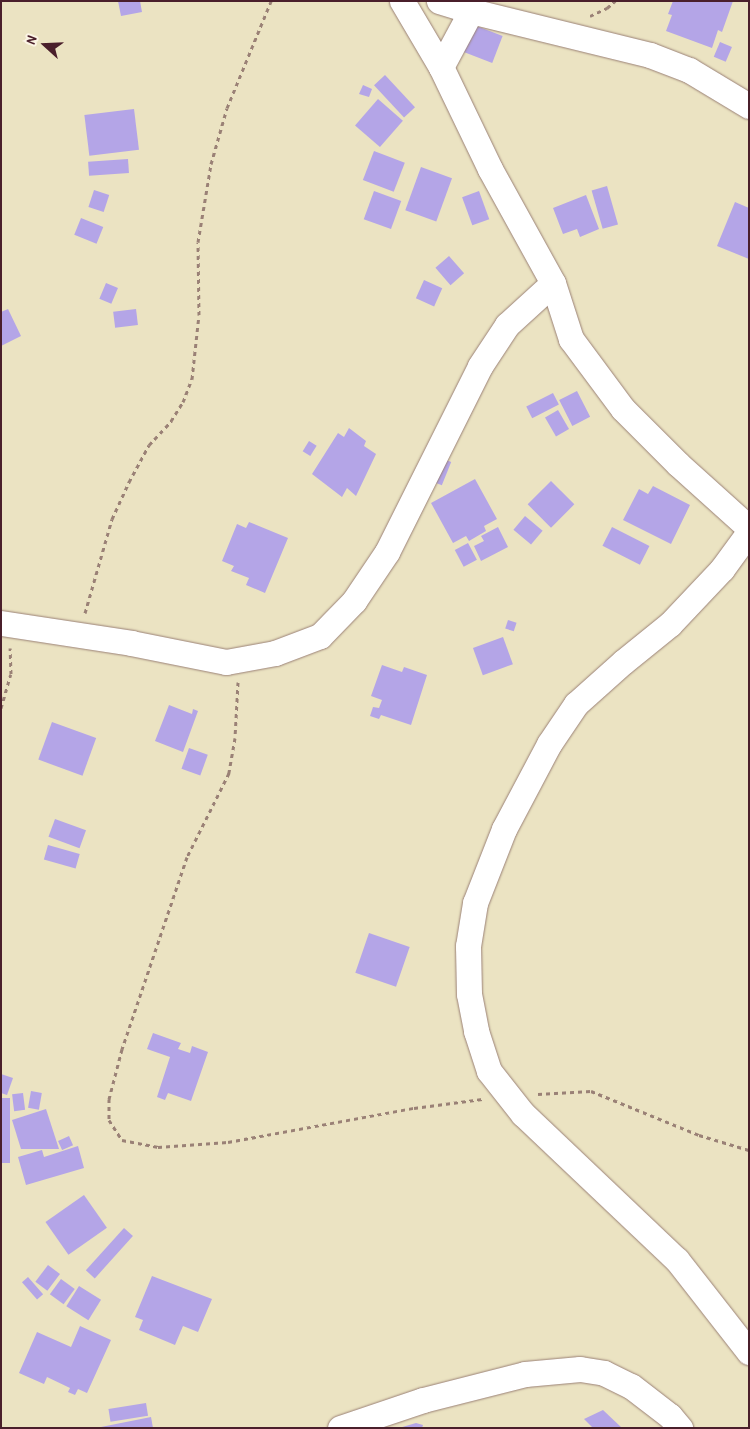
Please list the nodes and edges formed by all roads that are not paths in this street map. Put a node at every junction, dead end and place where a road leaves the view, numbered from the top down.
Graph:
1 (402, 1) edge
2 (439, 1) edge
3 (471, 11) junction
4 (441, 67) junction
5 (749, 106) edge
6 (553, 283) junction
7 (749, 528) edge
8 (749, 532) edge
9 (2, 624) edge
10 (749, 1352) edge
11 (340, 1428) edge
12 (680, 1428) edge

1 - 4 street
2 - 3 street
3 - 4 street
3 - 5 street
4 - 6 street
6 - 7 street
6 - 9 street
8 - 10 street
11 - 12 street

